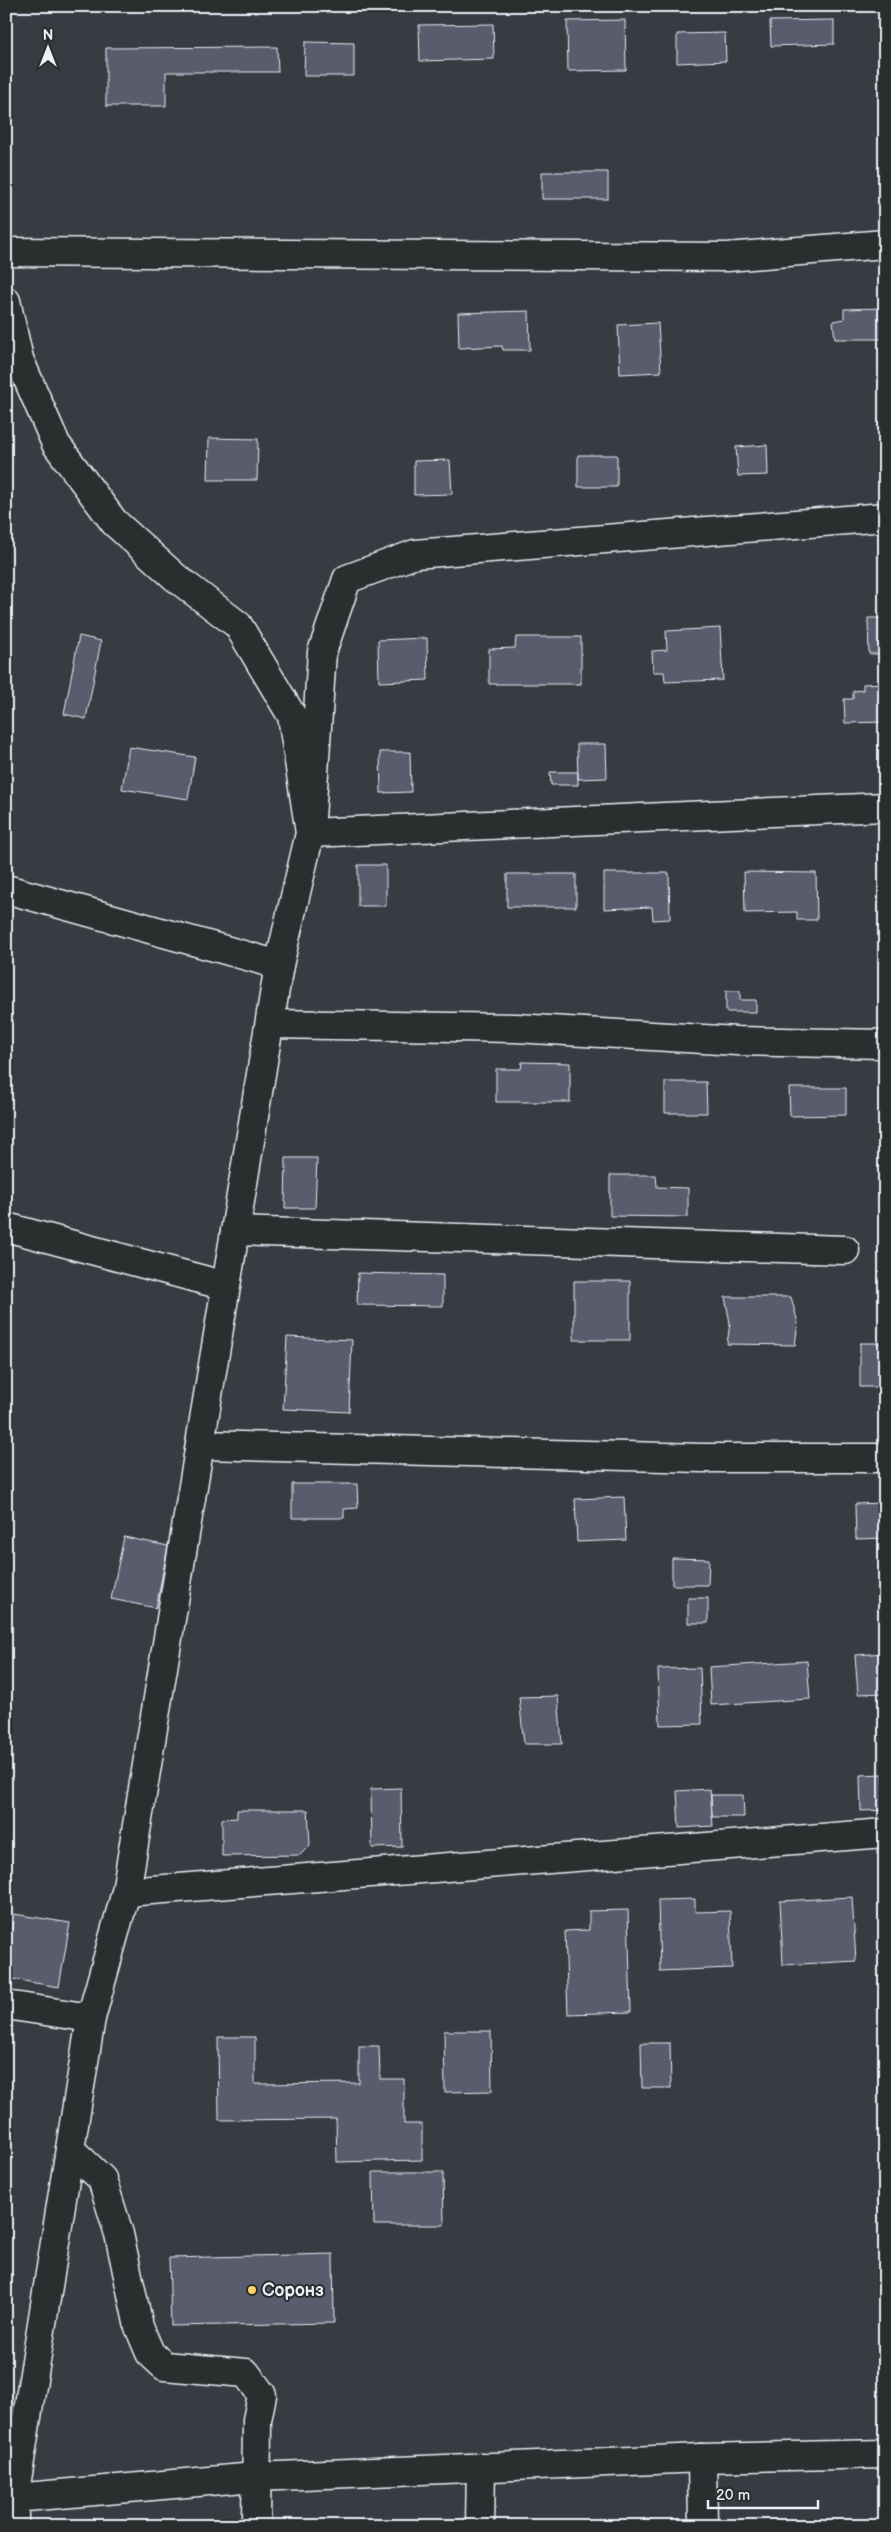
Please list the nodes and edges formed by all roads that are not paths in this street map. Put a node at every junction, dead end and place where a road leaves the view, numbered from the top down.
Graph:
1 (885, 244) edge
2 (6, 252) edge
3 (6, 301) edge
4 (885, 517) edge
5 (885, 807) edge
6 (310, 832) junction
7 (6, 889) edge
8 (279, 965) junction
9 (270, 1024) junction
10 (885, 1044) edge
11 (6, 1227) edge
12 (235, 1231) junction
13 (845, 1250) dead end
14 (226, 1286) junction
15 (200, 1445) junction
16 (885, 1458) edge
17 (885, 1832) edge
18 (126, 1892) junction
19 (6, 2005) edge
20 (91, 2018) junction
21 (70, 2149) junction
22 (885, 2454) edge
23 (702, 2458) junction
24 (481, 2467) junction
25 (255, 2477) junction
26 (10, 2496) edge
27 (14, 2526) edge
28 (256, 2526) edge
29 (480, 2526) edge
30 (703, 2526) edge

1 - 2 street
3 - 6 street
4 - 6 street
5 - 6 street
6 - 8 street
7 - 8 street
8 - 9 street
9 - 10 street
9 - 12 street
11 - 14 street
12 - 13 street
12 - 14 street
14 - 15 street
15 - 16 street
15 - 18 street
17 - 18 street
18 - 20 street
19 - 20 street
20 - 21 street
21 - 25 street
21 - 26 street
22 - 23 street
23 - 24 street
23 - 30 street
24 - 25 street
24 - 29 street
25 - 26 street
25 - 28 street
26 - 27 street

